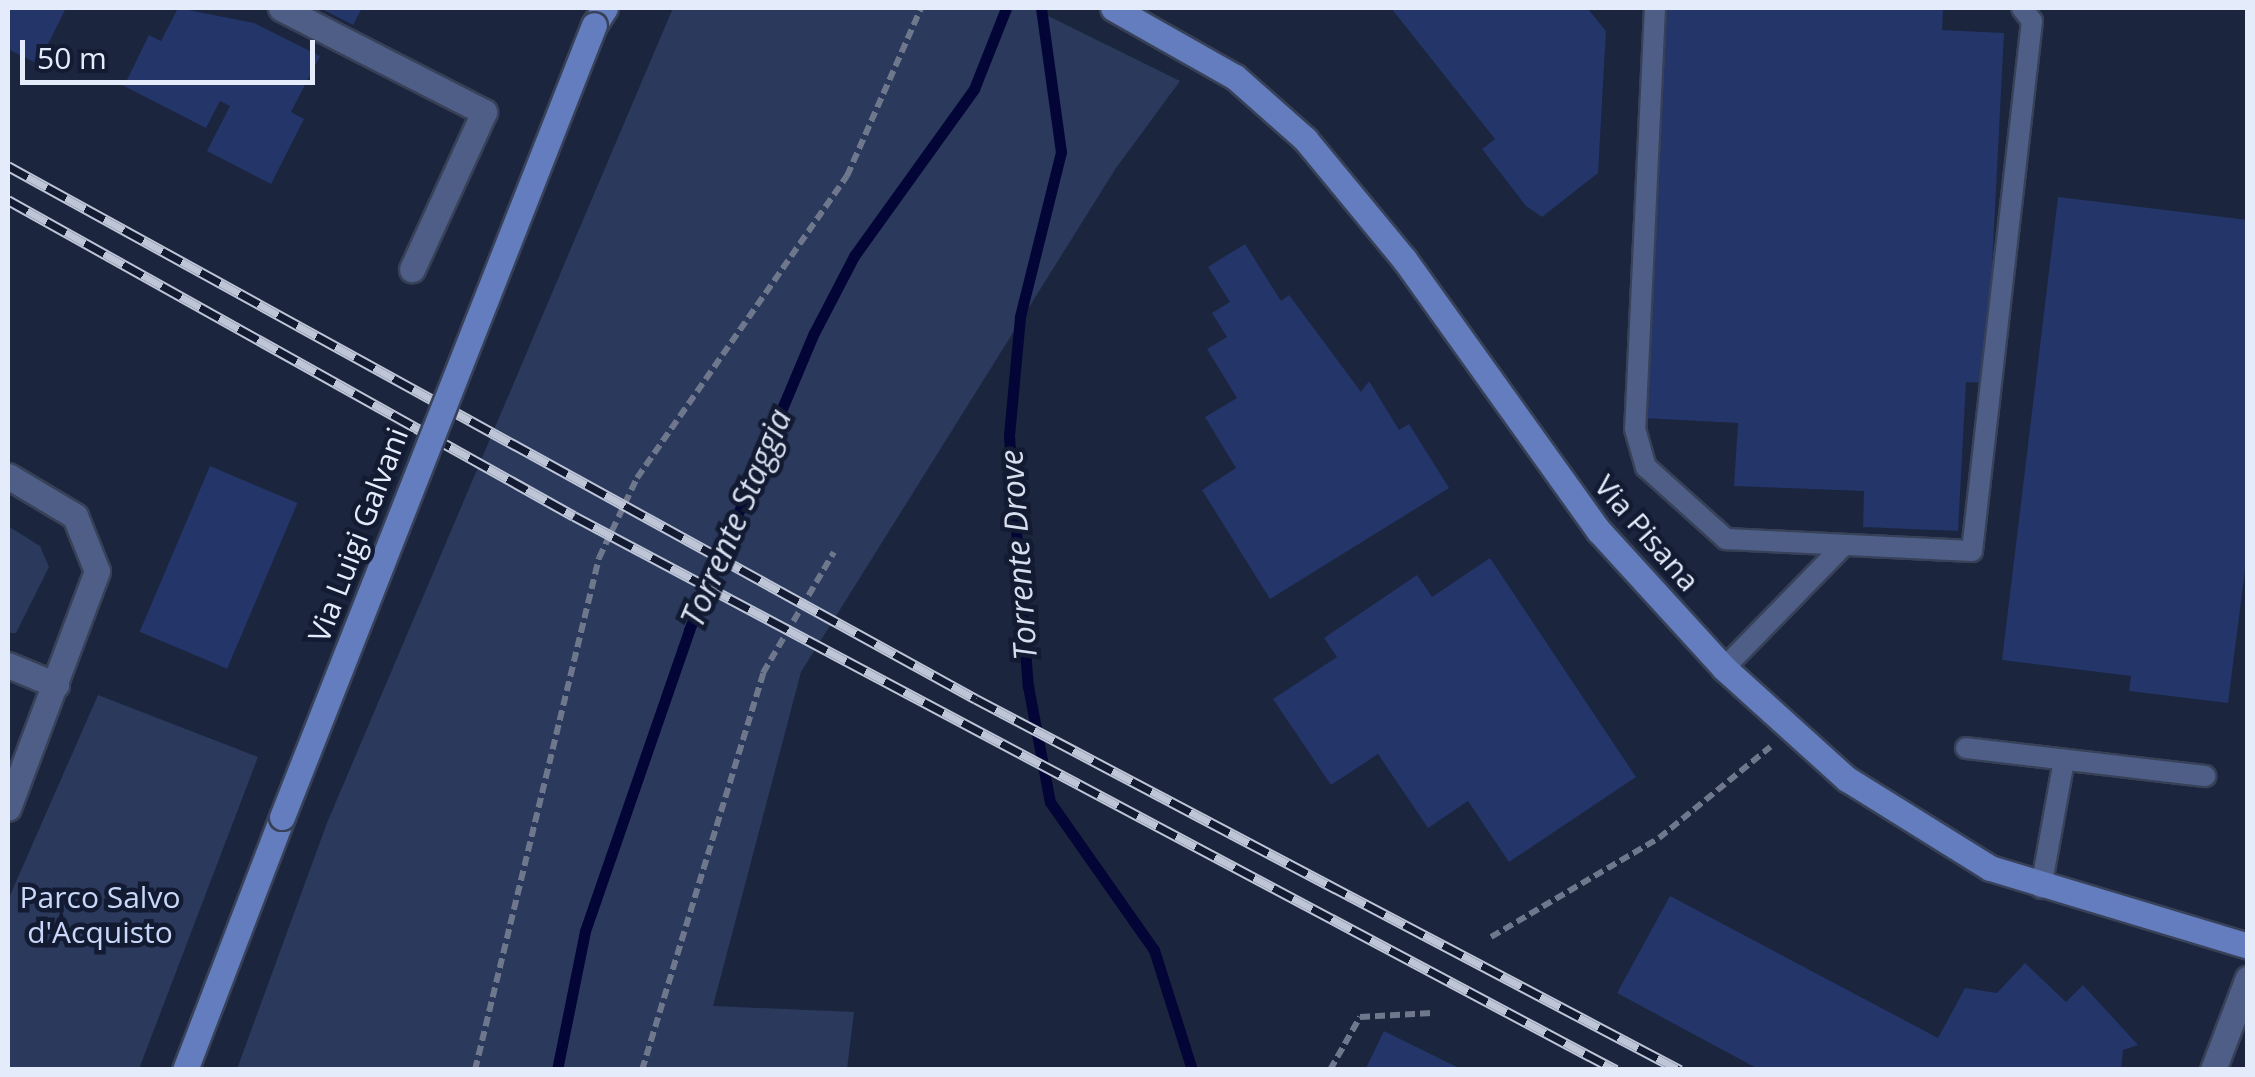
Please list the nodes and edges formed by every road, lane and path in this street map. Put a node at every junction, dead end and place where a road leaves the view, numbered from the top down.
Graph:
1 (280, 8) edge
2 (921, 8) edge
3 (1114, 8) edge
4 (1656, 8) edge
5 (2022, 8) edge
6 (598, 13) edge
7 (412, 270) dead end
8 (8, 476) edge
9 (1843, 546) junction
10 (834, 552) dead end
11 (8, 665) edge
12 (1724, 668) junction
13 (56, 685) junction
14 (1790, 730) junction
15 (1966, 748) dead end
16 (2064, 760) junction
17 (2205, 776) dead end
18 (8, 808) edge
19 (2042, 888) junction
20 (1491, 937) dead end
21 (2248, 946) edge
22 (2248, 978) edge
23 (1432, 1013) dead end
24 (185, 1070) edge
25 (475, 1070) edge
26 (642, 1070) edge
27 (1330, 1070) edge
28 (2213, 1070) edge

1 - 7 street
2 - 25 path
3 - 12 main road, Via Pisana
4 - 9 lane
5 - 9 lane
6 - 24 main road, Via Luigi Galvani, bridge
8 - 13 street
9 - 12 lane
10 - 26 path
11 - 13 street
12 - 14 main road, Via Pisana
13 - 18 street
14 - 19 main road, Via Pisana
14 - 20 path
15 - 16 lane
16 - 17 lane
16 - 19 lane
19 - 21 main road, Via Pisana
22 - 28 street
23 - 27 path

